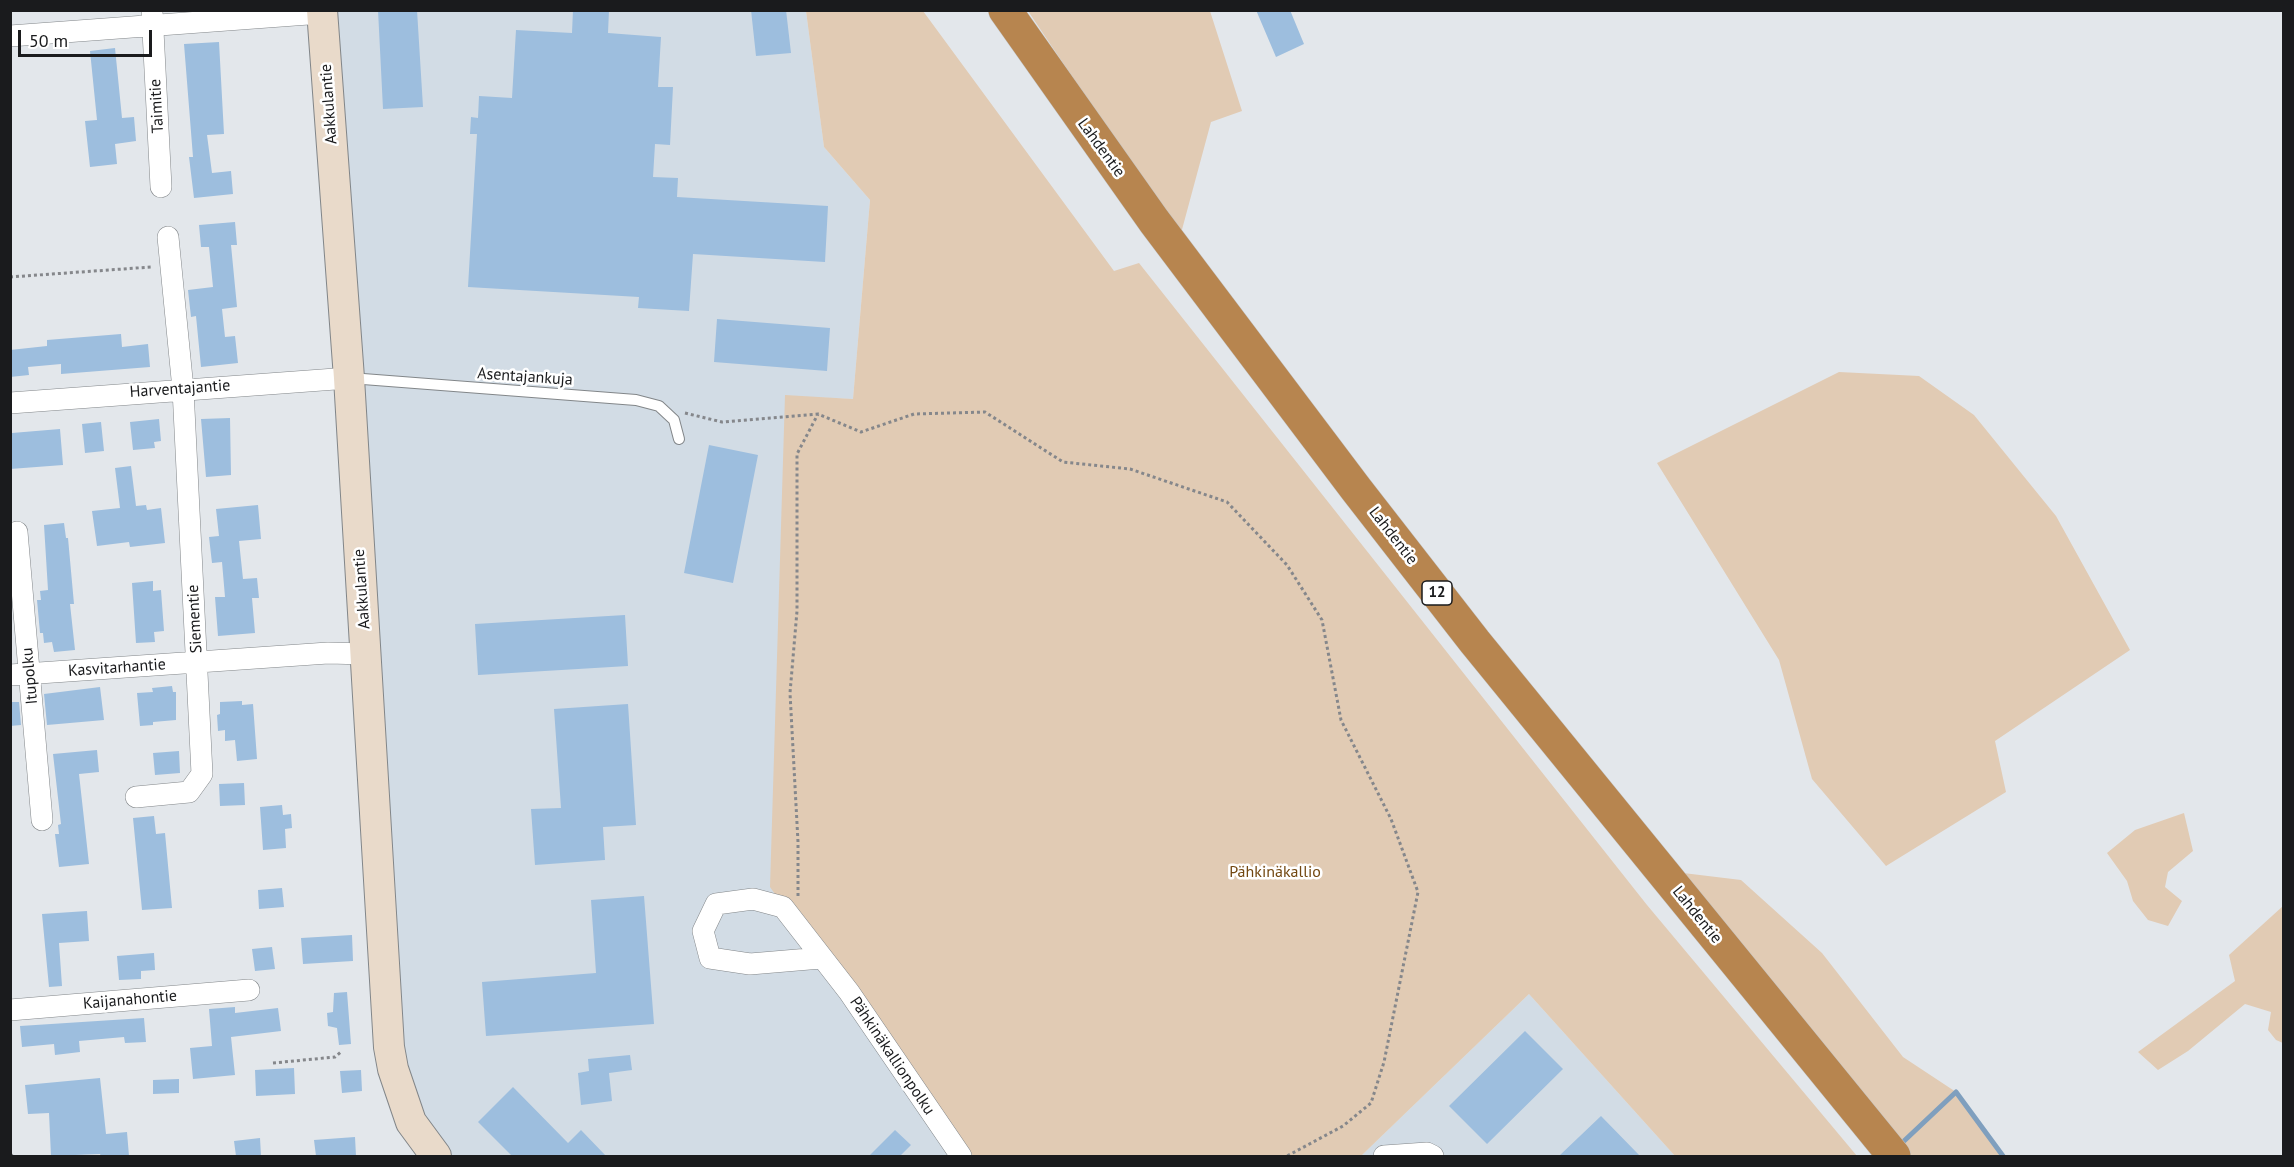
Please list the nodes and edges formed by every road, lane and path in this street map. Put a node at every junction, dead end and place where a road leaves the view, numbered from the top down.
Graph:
1 (1005, 10) edge
2 (322, 12) edge
3 (152, 18) edge
4 (10, 36) edge
5 (161, 187) dead end
6 (168, 237) dead end
7 (171, 266) junction
8 (10, 277) edge
9 (349, 378) junction
10 (183, 389) junction
11 (10, 403) edge
12 (659, 406) junction
13 (818, 414) junction
14 (679, 439) dead end
15 (17, 532) dead end
16 (366, 654) junction
17 (197, 663) junction
18 (20, 675) edge
19 (136, 797) dead end
20 (42, 820) dead end
21 (794, 922) junction
22 (821, 958) junction
23 (249, 990) dead end
24 (10, 1010) edge
25 (342, 1051) dead end
26 (273, 1063) dead end
27 (436, 1156) edge
28 (961, 1156) edge
29 (1287, 1156) edge
30 (1384, 1156) edge
31 (1433, 1156) edge
32 (1894, 1156) edge

1 - 32 highway, Lahdentie / 12
2 - 3 street
2 - 9 street, Aakkulantie
3 - 4 street
3 - 5 street, Taimitie
6 - 7 street
7 - 8 path
7 - 10 street
9 - 10 street, Harventajantie
9 - 12 lane, Asentajankuja
9 - 16 street, Aakkulantie
10 - 11 street, Harventajantie
10 - 17 street, Siementie
12 - 13 path
12 - 14 lane
13 - 21 path
13 - 29 path
15 - 18 street, Itupolku
16 - 17 street, Kasvitarhantie
16 - 27 street, Aakkulantie
17 - 18 street, Kasvitarhantie
17 - 19 street, Siementie
18 - 20 street, Itupolku
21 - 22 street, Pähkinäkallionpolku
21 - 22 street, Pähkinäkallionpolku
22 - 28 street, Pähkinäkallionpolku
23 - 24 street, Kaijanahontie
25 - 26 path
30 - 31 street

